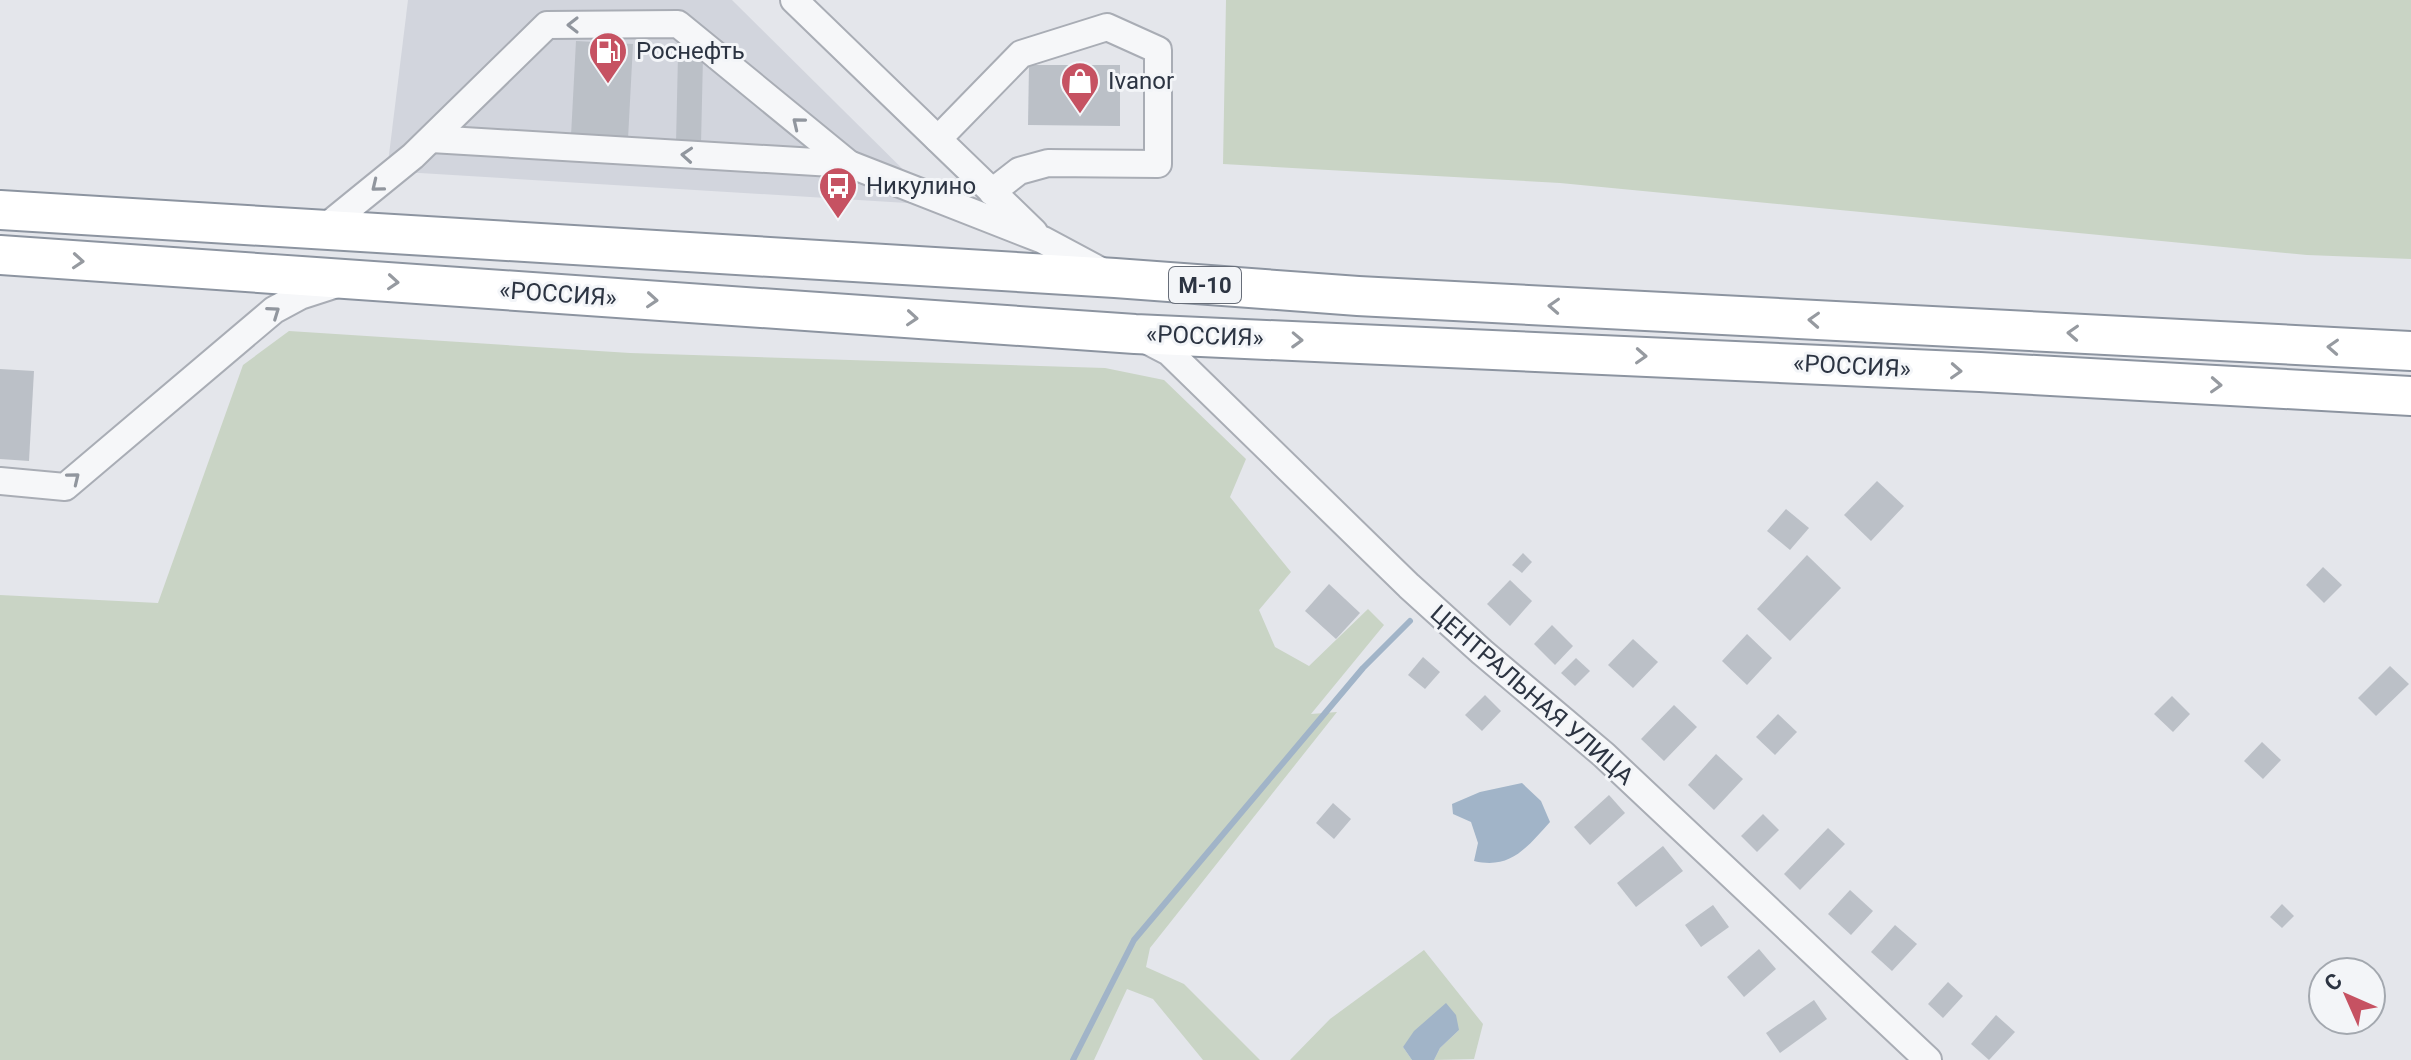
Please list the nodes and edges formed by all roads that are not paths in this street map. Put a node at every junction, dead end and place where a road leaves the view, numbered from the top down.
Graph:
1 (794, 0) edge
2 (431, 139) junction
3 (938, 139) junction
4 (849, 164) junction
5 (992, 192) junction
6 (0, 210) edge
7 (322, 230) junction
8 (1043, 240) junction
9 (0, 255) edge
10 (1115, 278) junction
11 (351, 280) junction
12 (1135, 334) junction
13 (2411, 351) edge
14 (2411, 396) edge
15 (0, 481) edge
16 (1928, 1060) edge

1 - 3 street
4 -> 2 street
4 -> 2 street
2 -> 7 street
3 - 5 street
3 - 5 street
4 - 8 street
5 - 8 street
6 - 7 highway, «РОССИЯ» / М-10
7 - 10 highway, «РОССИЯ» / М-10
8 - 10 street
9 -> 11 highway, «РОССИЯ» / М-10
13 -> 10 highway, «РОССИЯ» / М-10
11 -> 12 highway, «РОССИЯ» / М-10
15 -> 11 street
12 -> 14 highway, «РОССИЯ» / М-10
12 - 16 street, ЦЕНТРАЛЬНАЯ УЛИЦА

